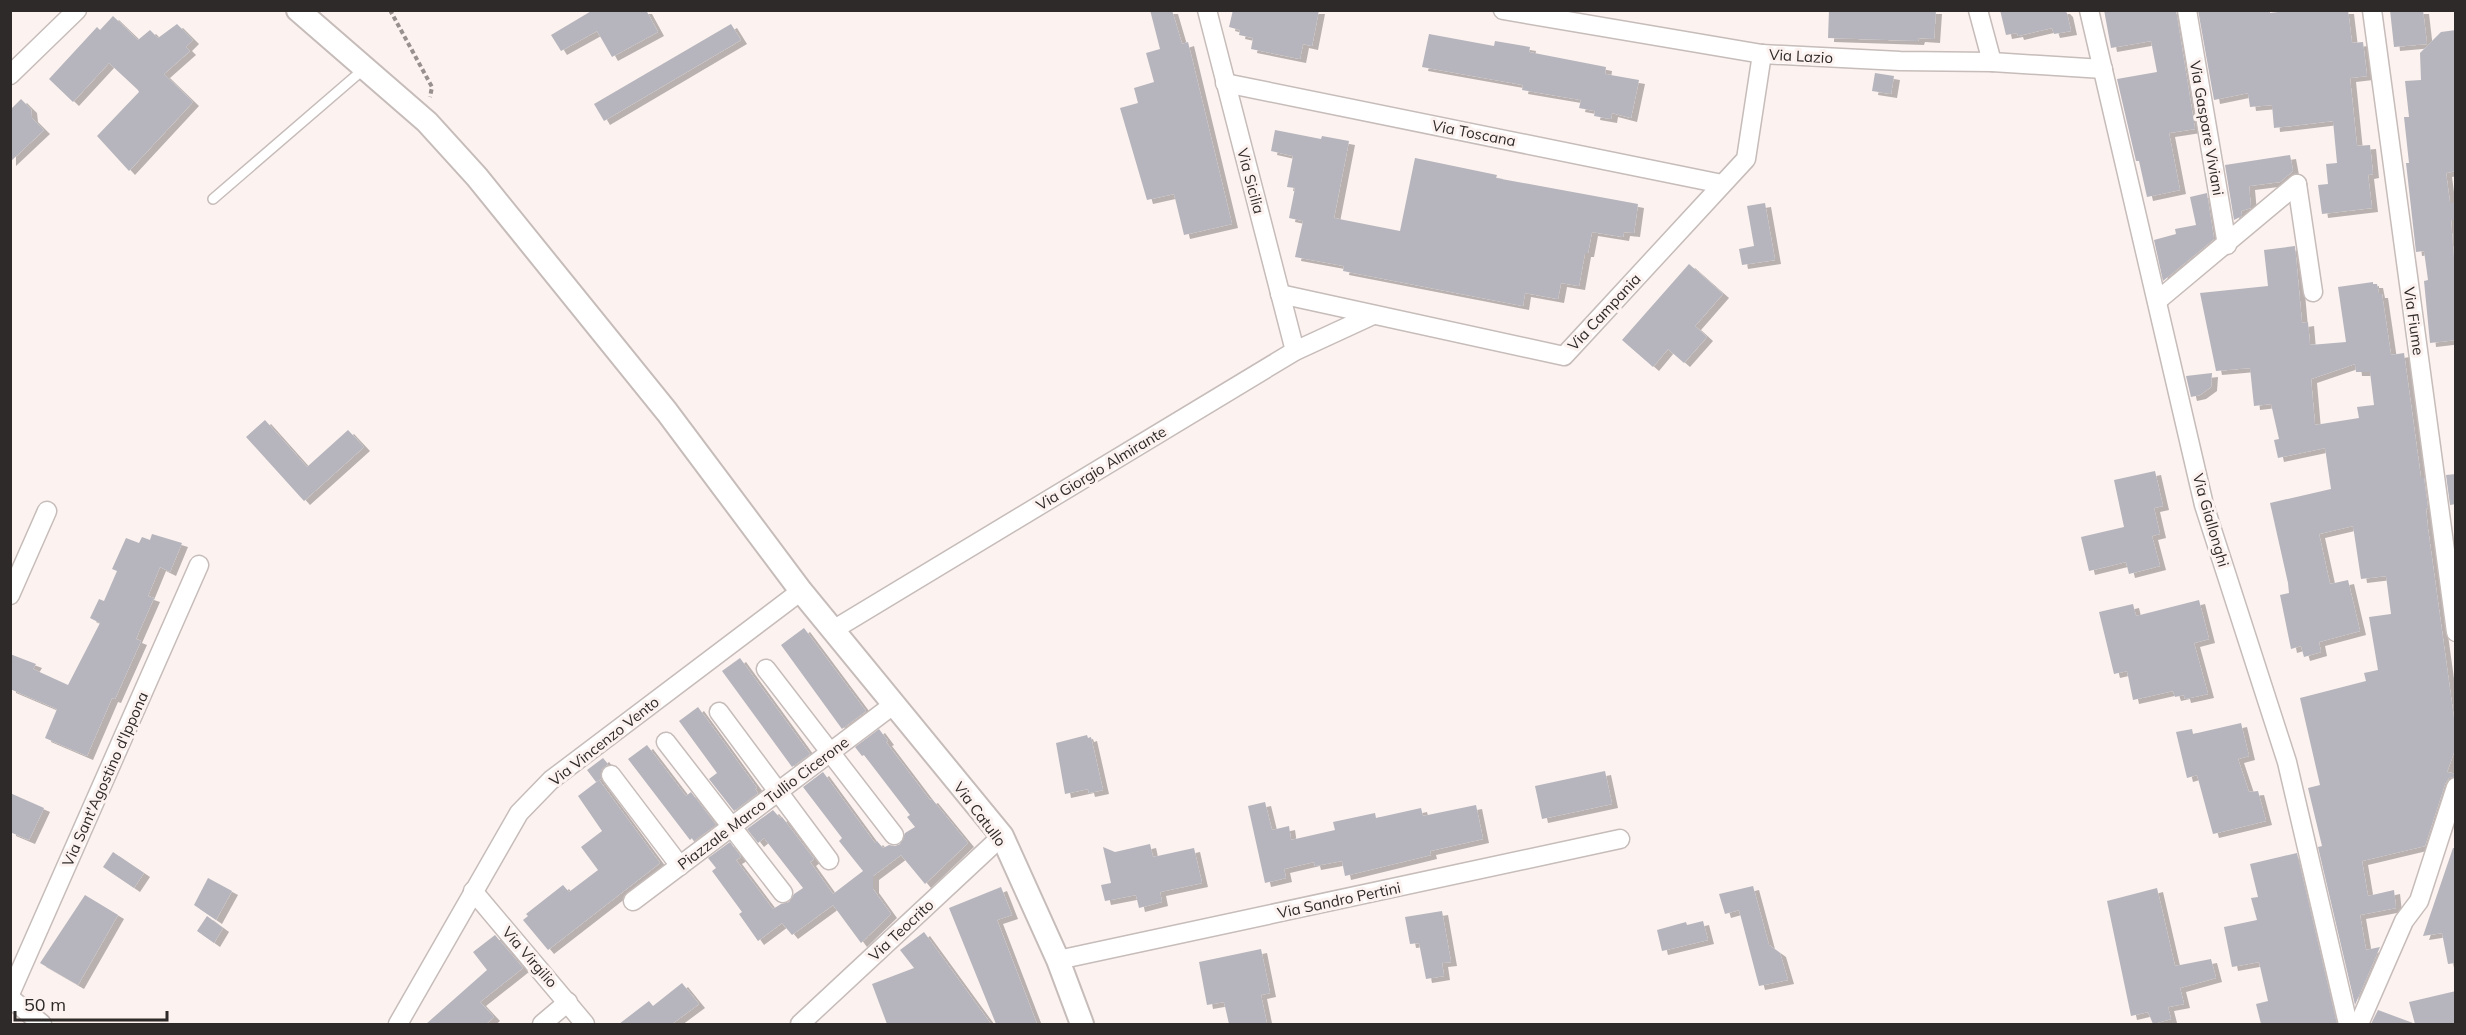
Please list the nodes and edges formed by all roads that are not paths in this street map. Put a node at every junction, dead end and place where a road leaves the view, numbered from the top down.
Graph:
1 (77, 10) edge
2 (298, 10) edge
3 (1207, 10) edge
4 (1503, 10) edge
5 (1978, 10) edge
6 (2089, 10) edge
7 (2187, 10) edge
8 (2372, 10) edge
9 (1762, 54) junction
10 (1992, 62) junction
11 (365, 68) junction
12 (2103, 69) junction
13 (10, 75) edge
14 (1225, 83) junction
15 (1722, 184) junction
16 (213, 199) dead end
17 (2227, 245) junction
18 (2313, 292) dead end
19 (1280, 294) junction
20 (2157, 301) junction
21 (1373, 315) junction
22 (1295, 351) junction
23 (48, 511) dead end
24 (199, 565) dead end
25 (801, 591) junction
26 (10, 595) edge
27 (833, 630) junction
28 (2456, 632) edge
29 (766, 669) dead end
30 (893, 705) junction
31 (718, 712) dead end
32 (666, 742) dead end
33 (830, 753) junction
34 (610, 775) dead end
35 (2456, 787) edge
36 (778, 792) junction
37 (732, 827) junction
38 (894, 835) dead end
39 (1002, 836) junction
40 (1620, 839) dead end
41 (830, 860) dead end
42 (680, 866) junction
43 (473, 891) junction
44 (783, 893) dead end
45 (633, 901) dead end
46 (1058, 960) junction
47 (10, 996) edge
48 (568, 1002) junction
49 (42, 1024) edge
50 (398, 1024) edge
51 (542, 1024) edge
52 (585, 1024) edge
53 (800, 1024) edge
54 (1082, 1024) edge
55 (2348, 1024) edge
56 (2359, 1024) edge

1 - 13 street
2 - 11 street, Via Catullo
3 - 14 street, Via Sicilia
4 - 9 street, Via Lazio
5 - 10 street
6 - 12 street, Via Giallonghi
7 - 17 street, Via Gaspare Viviani
8 - 28 street, Via Fiume
9 - 10 street, Via Lazio
9 - 15 street, Via Campania
10 - 12 street, Via Lazio
11 - 16 lane
11 - 25 street, Via Catullo
12 - 20 street, Via Giallonghi
14 - 15 street, Via Toscana
14 - 19 street, Via Sicilia
15 - 21 street, Via Campania
17 - 18 street
17 - 20 street
19 - 21 street, Via Campania
19 - 22 street, Via Sicilia
20 - 55 street, Via Giallonghi
21 - 22 street, Via Giorgio Almirante
22 - 27 street, Via Giorgio Almirante
23 - 26 street
24 - 47 street, Via Sant'Agostino d'Ippona
25 - 27 street, Via Catullo
25 - 43 street, Via Vincenzo Vento
27 - 30 street, Via Catullo
29 - 33 street
30 - 33 street, Piazzale Marco Tullio Cicerone
30 - 39 street, Via Catullo
31 - 36 street
32 - 37 street
33 - 36 street, Piazzale Marco Tullio Cicerone
33 - 38 street
34 - 42 street
35 - 56 street
36 - 37 street, Piazzale Marco Tullio Cicerone
36 - 41 street
37 - 42 street, Piazzale Marco Tullio Cicerone
37 - 44 street
39 - 46 street, Via Catullo
39 - 53 street, Via Teocrito
40 - 46 street, Via Sandro Pertini
42 - 45 street, Piazzale Marco Tullio Cicerone
43 - 48 street, Via Virgilio
43 - 50 street, Via Vincenzo Vento
46 - 54 street, Via Catullo
47 - 49 street
48 - 51 street
48 - 52 street, Via Virgilio

